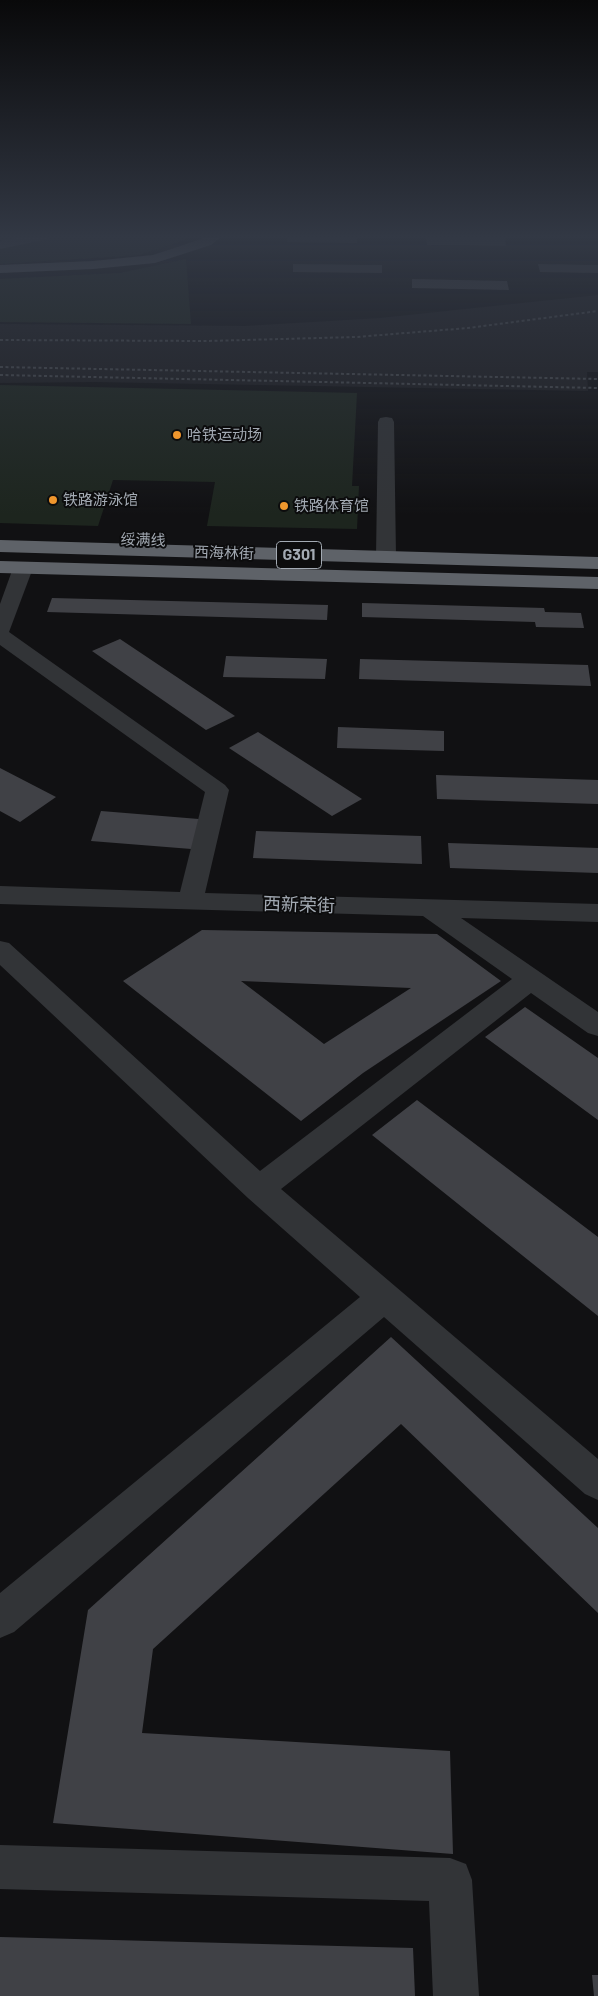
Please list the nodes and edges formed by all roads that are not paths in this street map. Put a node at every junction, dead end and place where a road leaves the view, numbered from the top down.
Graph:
1 (386, 422) dead end
2 (0, 537) edge
3 (0, 546) edge
4 (381, 557) junction
5 (598, 563) edge
6 (0, 567) edge
7 (23, 568) junction
8 (598, 583) edge
9 (0, 633) edge
10 (0, 896) edge
11 (190, 902) junction
12 (429, 908) junction
13 (598, 913) edge
14 (0, 950) edge
15 (531, 979) junction
16 (598, 1026) edge
17 (259, 1189) junction
18 (384, 1297) junction
19 (598, 1482) edge
20 (0, 1618) edge
21 (0, 1867) edge
22 (456, 1996) edge

1 - 4 street
2 - 4 highway, 绥满线 / G301
3 - 4 highway, 西海林街 / G301
4 - 5 highway, 西海林街 / G301
6 - 7 highway, 西海林街 / G301
7 - 8 highway, 西海林街 / G301
7 - 9 street
9 - 11 street
10 - 11 street, 西新荣街
11 - 12 street, 西新荣街
12 - 13 street, 西新荣街
12 - 15 street
14 - 17 street
15 - 16 street
15 - 17 street
17 - 18 street
18 - 19 street
18 - 20 street
21 - 22 street

